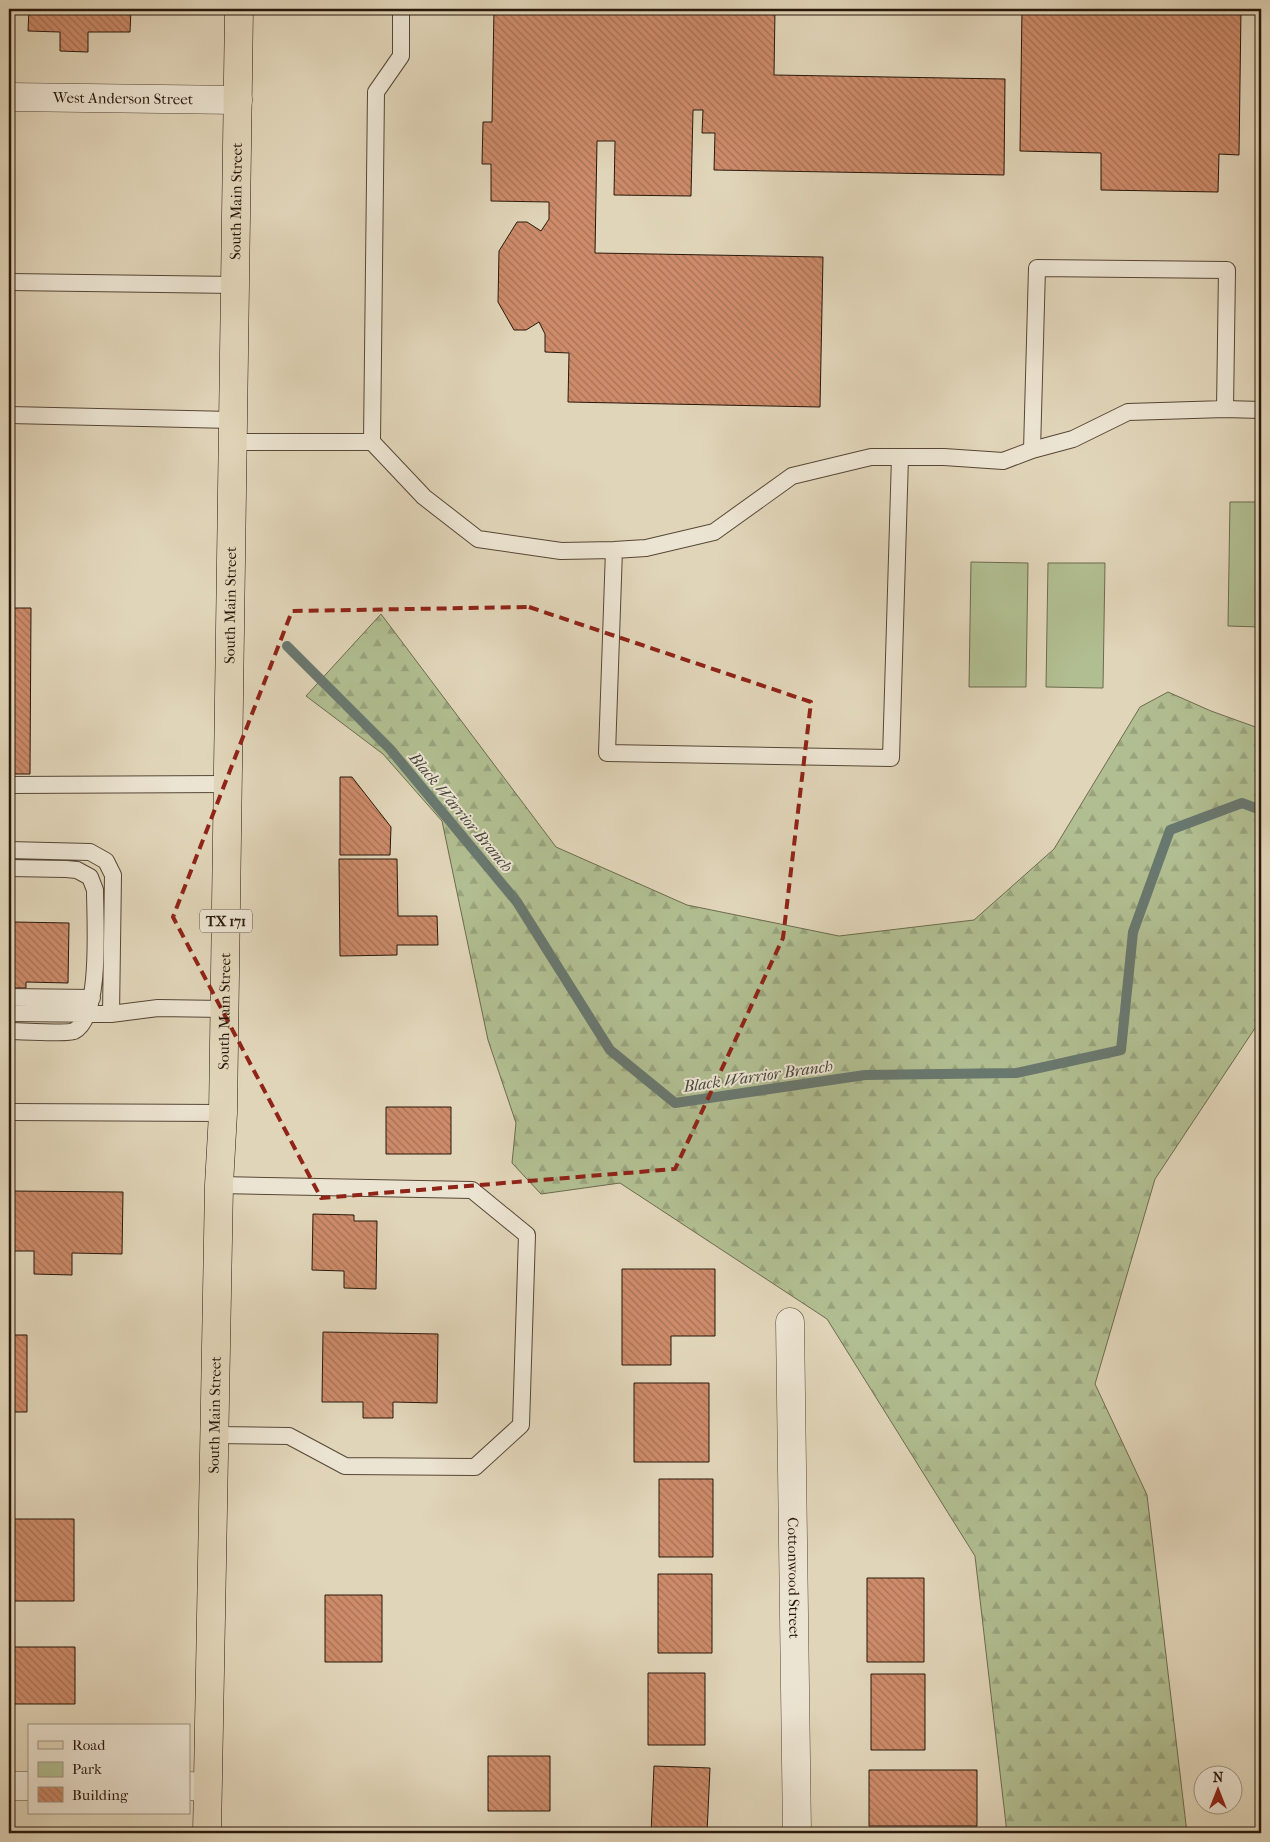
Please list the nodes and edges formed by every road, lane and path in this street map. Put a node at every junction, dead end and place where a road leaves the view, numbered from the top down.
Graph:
1 (239, 9) edge
2 (401, 9) edge
3 (9, 97) edge
4 (238, 100) junction
5 (9, 282) edge
6 (236, 285) junction
7 (1225, 410) junction
8 (1261, 410) edge
9 (9, 415) edge
10 (232, 431) junction
11 (372, 442) junction
12 (1032, 450) junction
13 (900, 457) junction
14 (614, 550) junction
15 (228, 784) junction
16 (9, 785) edge
17 (9, 850) edge
18 (9, 868) edge
19 (9, 997) edge
20 (92, 998) junction
21 (224, 1009) junction
22 (9, 1013) edge
23 (87, 1014) junction
24 (111, 1014) junction
25 (9, 1031) edge
26 (9, 1112) edge
27 (223, 1113) junction
28 (219, 1185) junction
29 (790, 1322) dead end
30 (215, 1435) junction
31 (9, 1786) edge
32 (28, 1786) edge
33 (198, 1786) edge
34 (207, 1833) edge
35 (797, 1833) edge

1 - 4 main road, South Main Street / TX 171
2 - 11 lane
3 - 4 street, West Anderson Street
4 - 6 main road, South Main Street / TX 171
5 - 6 lane
6 - 10 main road, South Main Street / TX 171
7 - 8 lane
7 - 12 lane
7 - 12 lane
9 - 10 lane
10 - 11 lane
10 - 15 main road, South Main Street / TX 171
11 - 14 lane
12 - 13 lane
13 - 14 lane
13 - 14 lane
15 - 16 lane
15 - 21 main road, South Main Street / TX 171
17 - 24 lane
18 - 20 lane
19 - 20 lane
20 - 23 lane
21 - 24 lane
21 - 27 main road, South Main Street / TX 171
22 - 23 lane
23 - 24 lane
23 - 25 lane
26 - 27 lane
27 - 28 main road, South Main Street / TX 171
28 - 30 main road, South Main Street / TX 171
28 - 30 lane
29 - 35 street, Cottonwood Street
30 - 33 main road, South Main Street / TX 171
31 - 32 street
33 - 34 main road, South Main Street / TX 171

